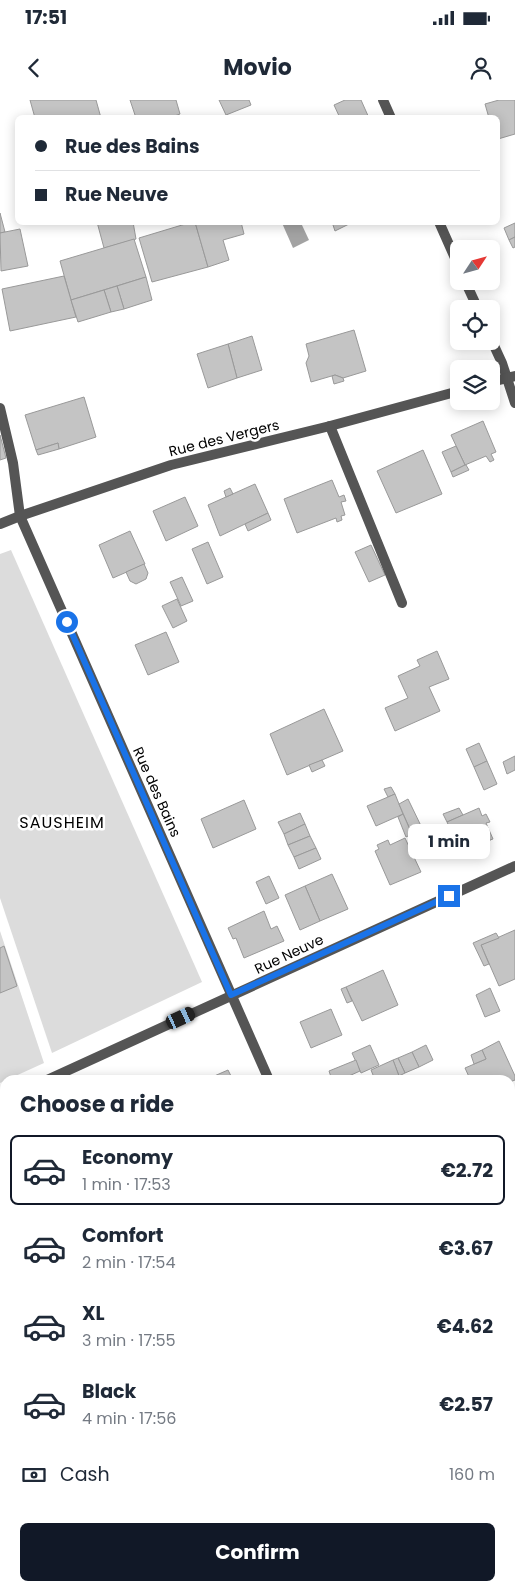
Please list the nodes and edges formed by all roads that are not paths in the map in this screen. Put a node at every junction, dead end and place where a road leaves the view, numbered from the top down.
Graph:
1 (383, 100) edge
2 (390, 115) edge
3 (440, 225) edge
4 (450, 247) edge
5 (496, 350) edge
6 (511, 377) edge
7 (450, 393) edge
8 (515, 403) edge
9 (0, 408) edge
10 (330, 426) junction
11 (20, 516) junction
12 (0, 524) edge
13 (402, 603) dead end
14 (515, 866) edge
15 (231, 995) junction
16 (58, 1075) edge
17 (267, 1075) edge

1 - 2 street
3 - 4 street
5 - 6 street
6 - 8 street
7 - 10 street, Rue des Vergers
9 - 11 street, Rue des Bains
10 - 11 street, Rue des Vergers
10 - 13 street
11 - 12 street, Rue des Vergers
11 - 15 street, Rue des Bains
14 - 15 street, Rue Neuve
15 - 16 street, Rue Neuve
15 - 17 street, Rue des Bains

